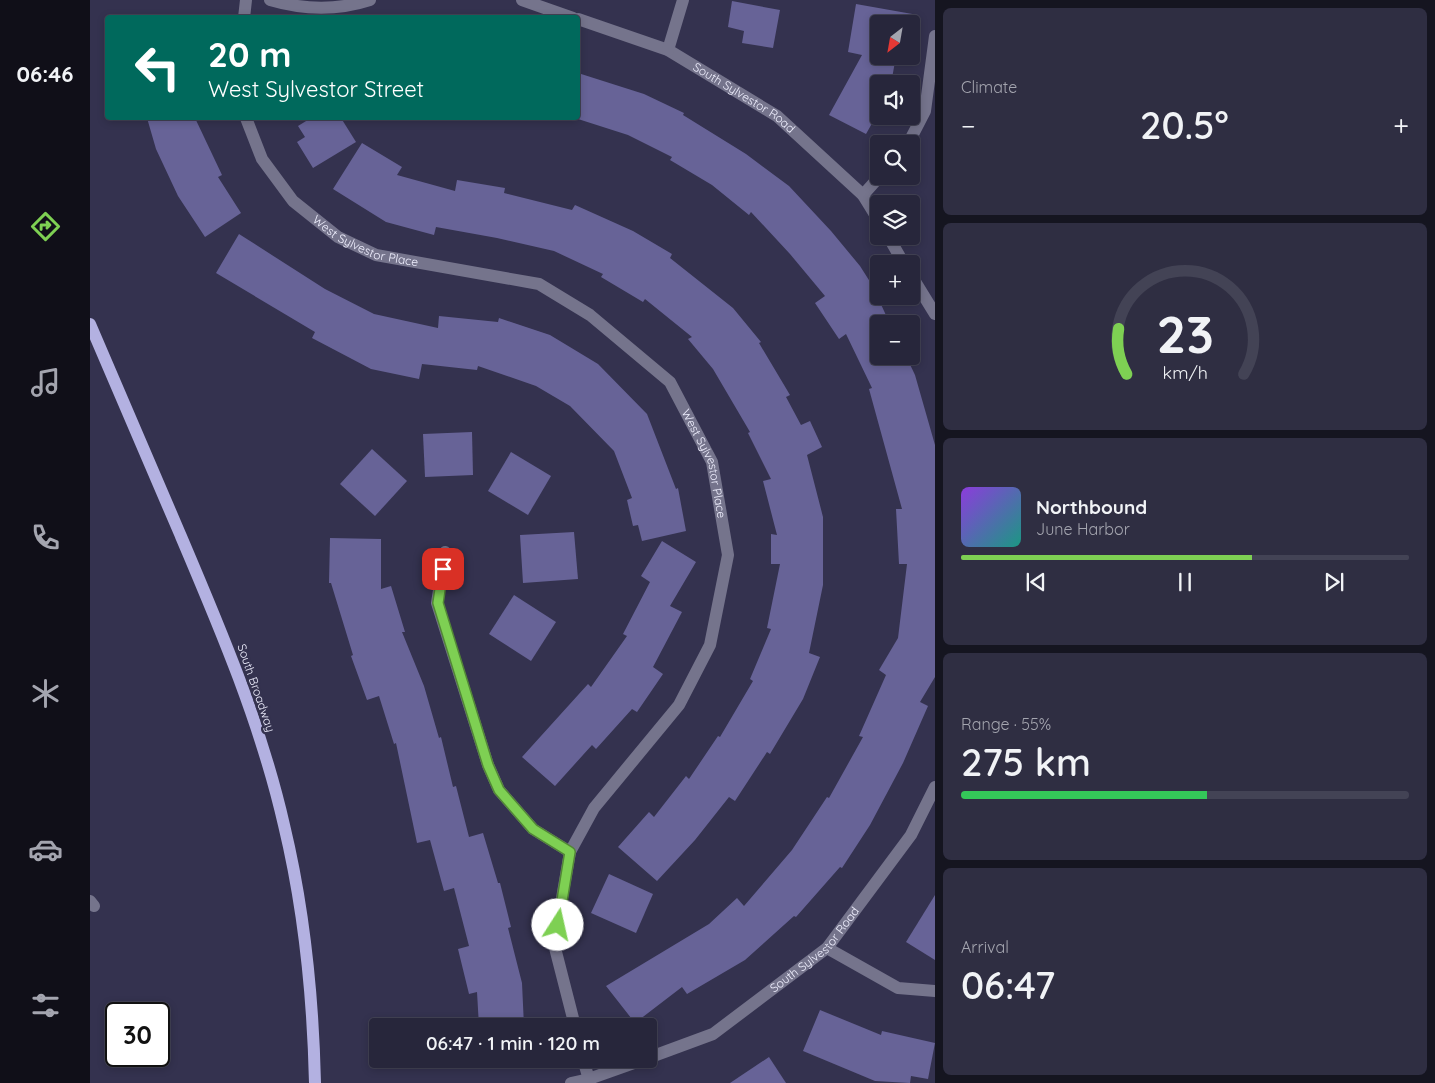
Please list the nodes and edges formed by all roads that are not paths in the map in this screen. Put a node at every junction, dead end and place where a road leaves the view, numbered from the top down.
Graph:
1 (246, 0) edge
2 (270, 0) edge
3 (370, 0) edge
4 (522, 0) edge
5 (683, 0) edge
6 (244, 15) edge
7 (564, 15) edge
8 (580, 20) edge
9 (935, 36) edge
10 (668, 50) junction
11 (247, 120) edge
12 (913, 135) edge
13 (872, 185) edge
14 (863, 195) junction
15 (870, 206) edge
16 (920, 290) edge
17 (935, 314) edge
18 (90, 324) edge
19 (445, 552) dead end
20 (935, 787) edge
21 (570, 852) junction
22 (827, 948) junction
23 (935, 991) edge
24 (573, 1018) edge
25 (657, 1054) edge
26 (586, 1068) edge
27 (621, 1068) edge
28 (589, 1081) edge
29 (315, 1083) edge
30 (571, 1083) edge

1 - 6 street
2 - 3 street
4 - 7 street
5 - 10 street
8 - 10 street, South Sylvestor Road
9 - 12 street
10 - 14 street, South Sylvestor Road
11 - 21 street, West Sylvestor Place
13 - 14 street
14 - 15 street, South Sylvestor Road
16 - 17 street
18 - 29 main road, South Broadway
19 - 21 street
20 - 22 street, South Sylvestor Road
21 - 24 street, West Sylvestor Place
22 - 23 street
22 - 25 street, South Sylvestor Road
26 - 28 street
27 - 28 street, South Sylvestor Road
28 - 30 street, South Sylvestor Road

